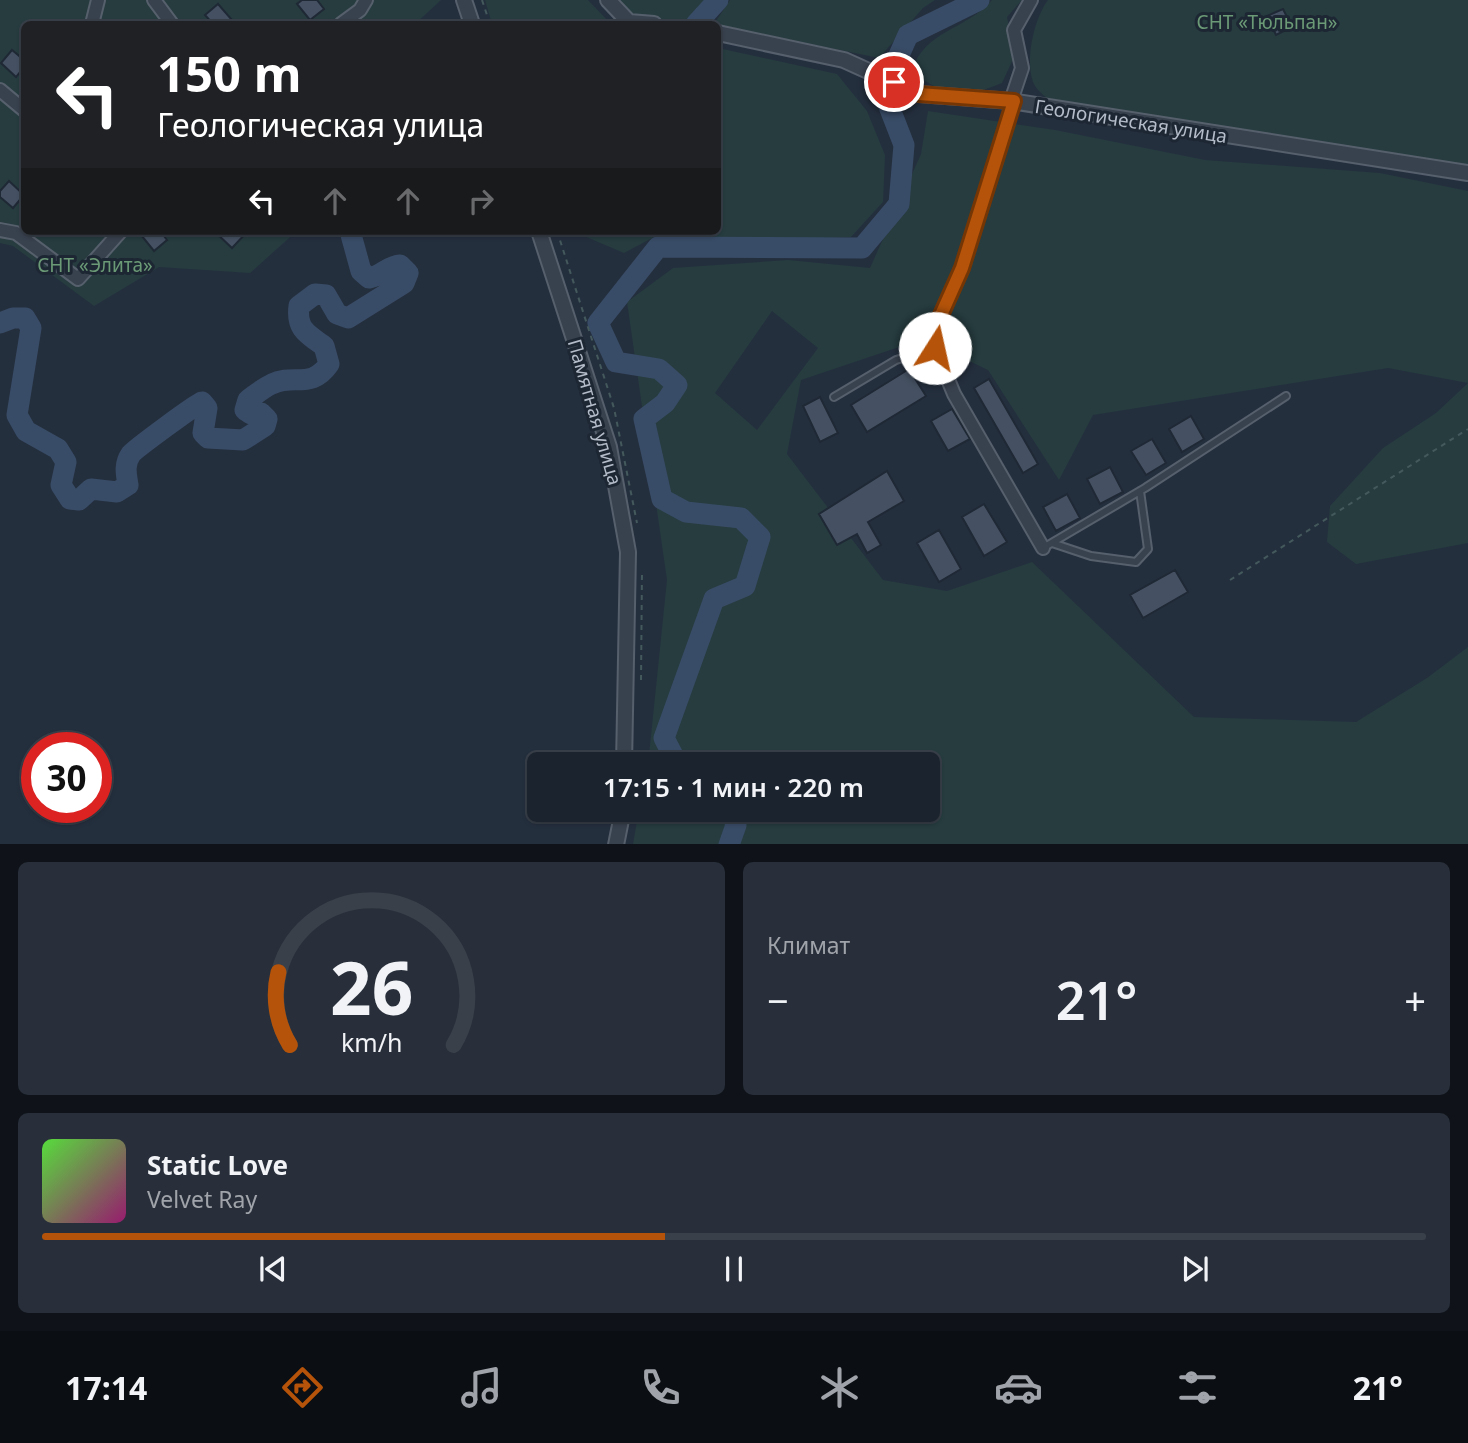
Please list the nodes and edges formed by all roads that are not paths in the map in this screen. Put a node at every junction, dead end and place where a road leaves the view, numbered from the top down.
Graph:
1 (98, 0) edge
2 (154, 0) edge
3 (366, 0) edge
4 (464, 0) edge
5 (608, 0) edge
6 (1031, 0) edge
7 (93, 21) edge
8 (170, 21) edge
9 (345, 21) edge
10 (471, 21) edge
11 (628, 21) edge
12 (721, 33) edge
13 (0, 90) edge
14 (1013, 101) junction
15 (21, 108) edge
16 (1468, 173) edge
17 (0, 230) edge
18 (117, 235) edge
19 (540, 235) edge
20 (941, 315) joint
21 (935, 348) junction
22 (1286, 396) dead end
23 (834, 397) dead end
24 (1140, 491) junction
25 (1047, 546) junction
26 (624, 752) edge
27 (620, 822) edge
28 (616, 844) edge

1 - 7 street
2 - 8 street
3 - 9 street
4 - 10 street
5 - 11 street
6 - 14 street
12 - 14 street, Геологическая улица
13 - 15 street
14 - 16 street, Геологическая улица
14 - 20 lane
17 - 18 street
19 - 26 street, Памятная улица
20 - 21 street
21 - 23 lane
21 - 25 street
22 - 24 lane
24 - 25 lane
24 - 25 lane
27 - 28 street

